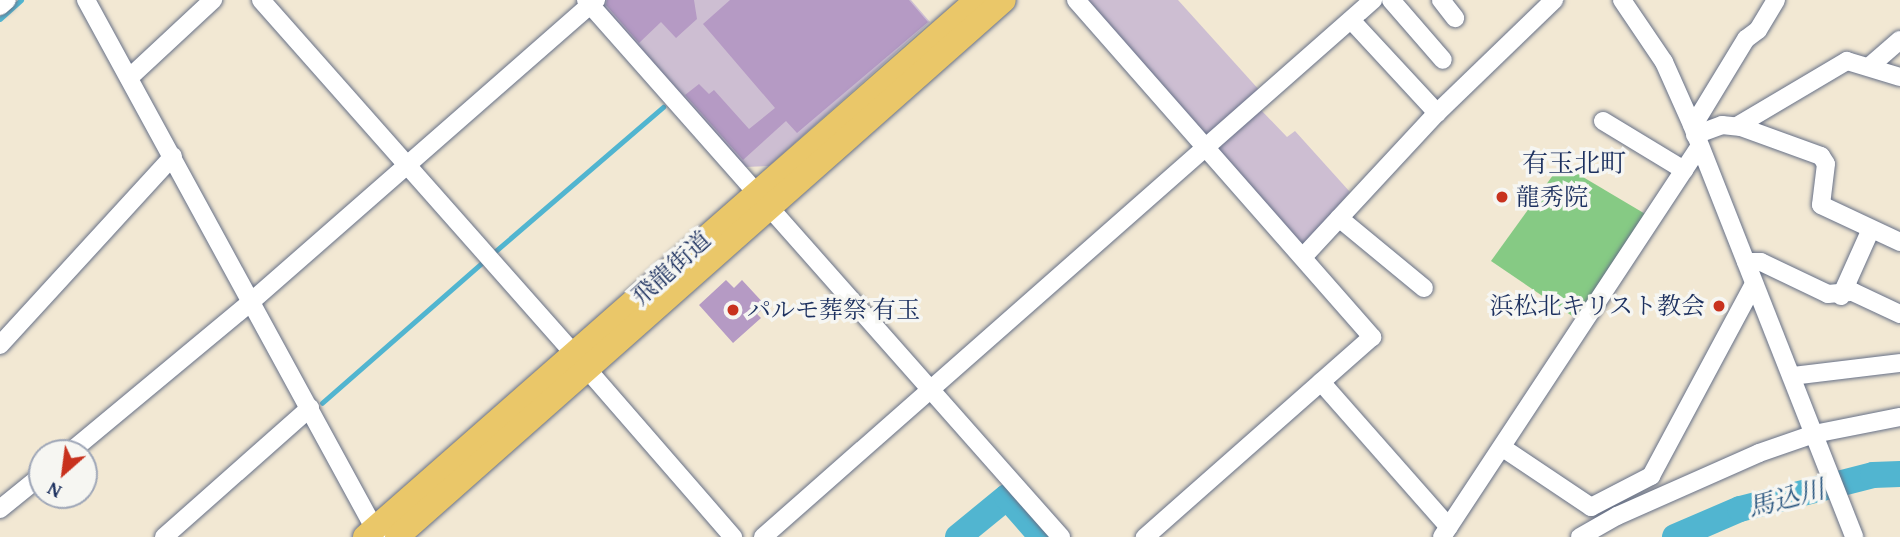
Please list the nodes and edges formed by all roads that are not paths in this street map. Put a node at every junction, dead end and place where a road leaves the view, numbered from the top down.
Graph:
1 (7, 0) edge
2 (86, 0) edge
3 (213, 0) edge
4 (261, 0) edge
5 (977, 0) edge
6 (1004, 0) edge
7 (1076, 0) edge
8 (1373, 0) edge
9 (1391, 0) edge
10 (1441, 0) edge
11 (1554, 0) edge
12 (1776, 0) edge
13 (591, 2) edge
14 (1630, 4) edge
15 (0, 6) edge
16 (1455, 18) dead end
17 (1351, 20) junction
18 (1900, 40) edge
19 (1444, 60) dead end
20 (1870, 66) junction
21 (1900, 77) edge
22 (129, 78) junction
23 (1437, 113) junction
24 (1603, 121) dead end
25 (1737, 126) junction
26 (1696, 136) junction
27 (1206, 148) junction
28 (1629, 149) dead end
29 (173, 156) junction
30 (406, 164) junction
31 (1681, 174) junction
32 (763, 200) junction
33 (1339, 218) junction
34 (1871, 229) junction
35 (1900, 242) edge
36 (1303, 257) junction
37 (1746, 262) junction
38 (1754, 284) junction
39 (1424, 288) dead end
40 (1841, 296) junction
41 (253, 300) junction
42 (1900, 314) edge
43 (0, 345) edge
44 (581, 362) junction
45 (1900, 363) edge
46 (1792, 376) junction
47 (1321, 382) junction
48 (931, 390) junction
49 (310, 408) junction
50 (1900, 417) edge
51 (1814, 434) junction
52 (86, 439) edge
53 (1503, 448) junction
54 (28, 486) edge
55 (0, 509) edge
56 (1445, 532) edge
57 (372, 535) edge
58 (1854, 535) edge
59 (164, 537) edge
60 (397, 537) edge
61 (733, 537) edge
62 (763, 537) edge
63 (1061, 537) edge
64 (1146, 537) edge
65 (1580, 537) edge

1 - 15 street
2 - 22 street
3 - 22 street
4 - 30 street
5 - 32 highway, 飛龍街道
6 - 32 highway, 飛龍街道
7 - 27 street
8 - 17 street
9 - 19 street
10 - 16 street
11 - 23 street
12 - 26 street
13 - 30 street
13 - 32 street
14 - 26 street
17 - 23 street
17 - 27 street
18 - 20 street
20 - 21 street
20 - 25 street
22 - 29 street
23 - 33 street
24 - 31 street
25 - 26 street
25 - 34 street
26 - 31 street
26 - 37 street
27 - 36 street
27 - 48 street
28 - 31 street
29 - 41 street
29 - 43 street
30 - 41 street
30 - 44 street
31 - 53 street
32 - 44 highway, 飛龍街道
32 - 48 street
33 - 36 street
33 - 39 street
34 - 35 street
34 - 40 street
36 - 47 street
37 - 38 street
37 - 40 street
38 - 46 street
38 - 53 street
40 - 42 street
41 - 49 street
41 - 52 street
44 - 57 highway, 飛龍街道
44 - 60 highway, 飛龍街道
44 - 61 street
45 - 46 street
46 - 51 street
47 - 56 street
47 - 64 street
48 - 62 street
48 - 63 street
49 - 57 street
49 - 59 street
50 - 51 street
51 - 58 street
51 - 65 street
53 - 56 street
54 - 55 street

